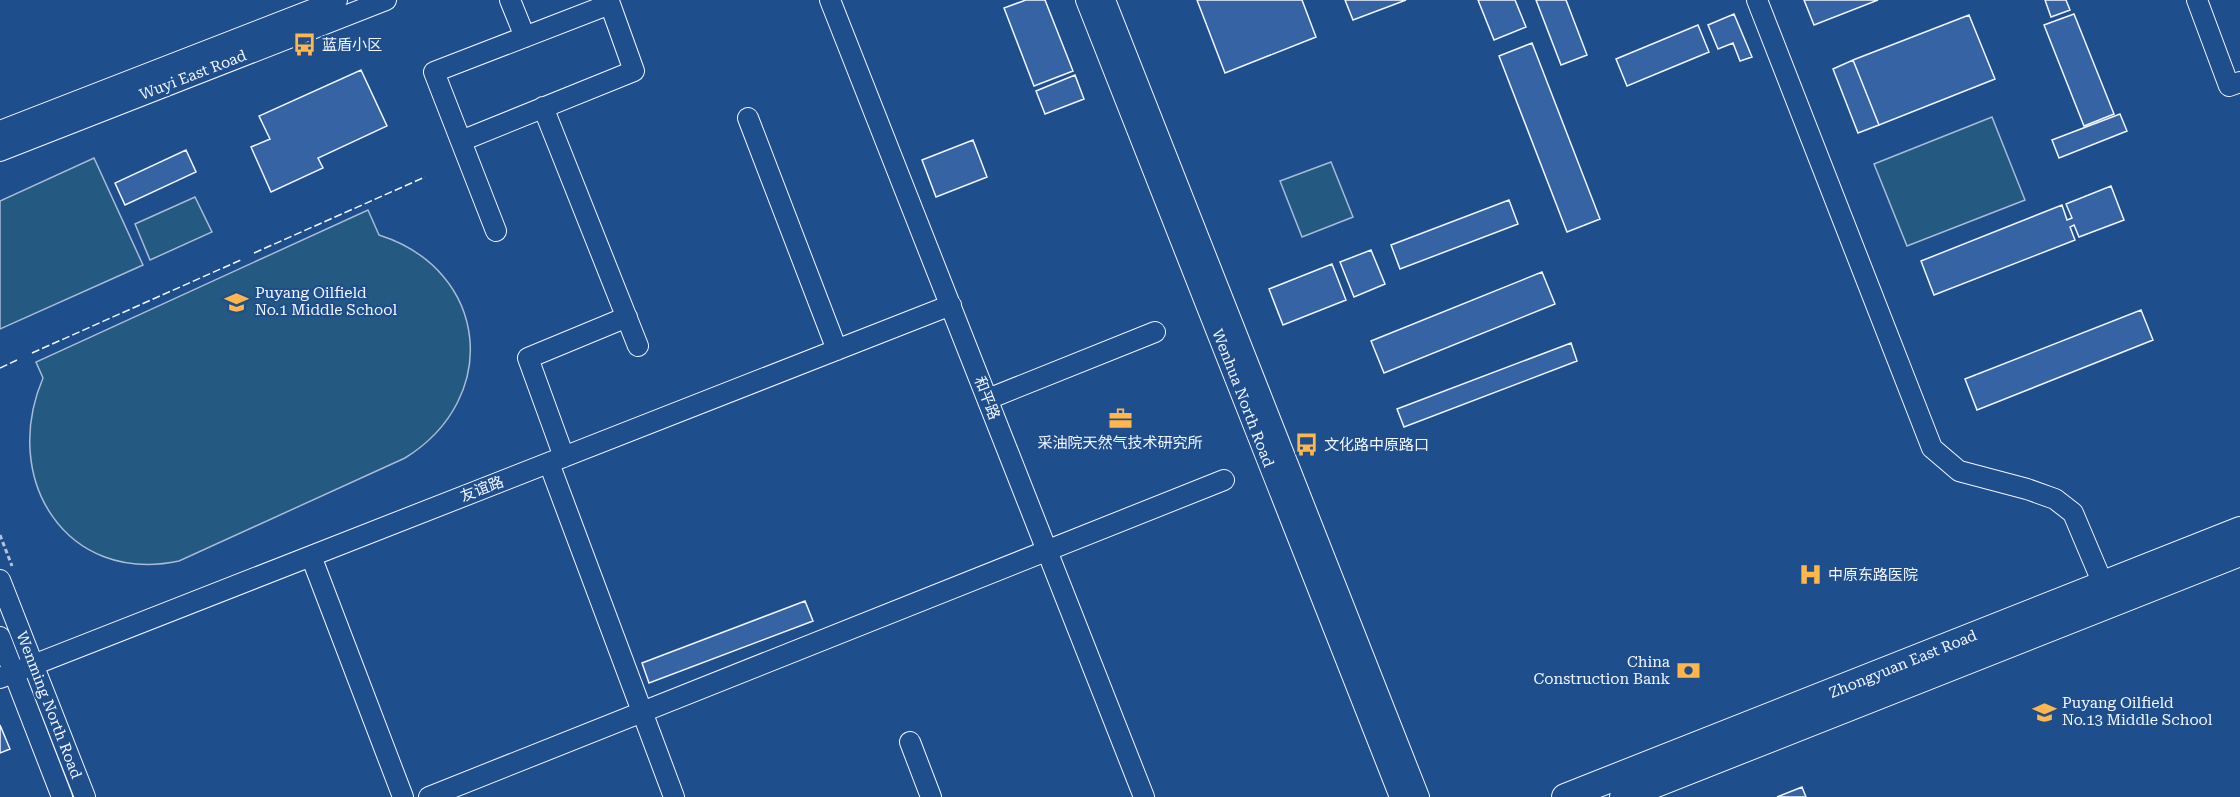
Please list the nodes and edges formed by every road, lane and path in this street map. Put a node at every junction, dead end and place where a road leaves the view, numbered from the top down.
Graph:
1 (337, 0) edge
2 (386, 0) edge
3 (510, 0) edge
4 (830, 0) edge
5 (1086, 0) edge
6 (1105, 0) edge
7 (1757, 0) edge
8 (2197, 0) edge
9 (525, 37) junction
10 (2240, 82) edge
11 (543, 107) junction
12 (748, 118) dead end
13 (0, 131) edge
14 (460, 141) junction
15 (0, 151) edge
16 (496, 231) dead end
17 (951, 305) junction
18 (627, 317) junction
19 (1155, 332) dead end
20 (639, 346) dead end
21 (837, 350) junction
22 (988, 399) junction
23 (556, 460) junction
24 (1224, 480) dead end
25 (2240, 530) edge
26 (1047, 552) junction
27 (2240, 553) edge
28 (310, 556) junction
29 (0, 580) edge
30 (2103, 585) junction
31 (0, 637) edge
32 (34, 665) junction
33 (7, 675) edge
34 (642, 712) junction
35 (910, 742) dead end
36 (62, 797) edge
37 (85, 797) edge
38 (404, 797) edge
39 (429, 797) edge
40 (674, 797) edge
41 (931, 797) edge
42 (1144, 797) edge
43 (1400, 797) edge
44 (1419, 797) edge
45 (1565, 797) edge
46 (1623, 797) edge

1 - 13 street, Wuyi East Road
2 - 15 street, Wuyi East Road
3 - 9 street
4 - 17 street, 和平路
5 - 43 street, Wenhua North Road
6 - 44 street, Wenhua North Road
7 - 30 street
8 - 10 street
9 - 11 street
9 - 14 street
11 - 14 street
11 - 18 street
12 - 21 street
14 - 16 street
17 - 21 street, 友谊路
17 - 22 street, 和平路
18 - 20 street
18 - 23 street
19 - 22 street
21 - 23 street, 友谊路
22 - 26 street, 和平路
23 - 28 street, 友谊路
23 - 34 street
24 - 26 street
25 - 30 main road, Zhongyuan East Road
26 - 34 street
26 - 42 street, 和平路
27 - 46 main road, Zhongyuan East Road
28 - 32 street, 友谊路
28 - 38 street
29 - 32 street, Wenming North Road
30 - 45 main road, Zhongyuan East Road
31 - 33 street, Wenming North Road
32 - 33 street, 友谊路
32 - 37 street, Wenming North Road
33 - 36 street, Wenming North Road
34 - 39 street
34 - 40 street
35 - 41 street

